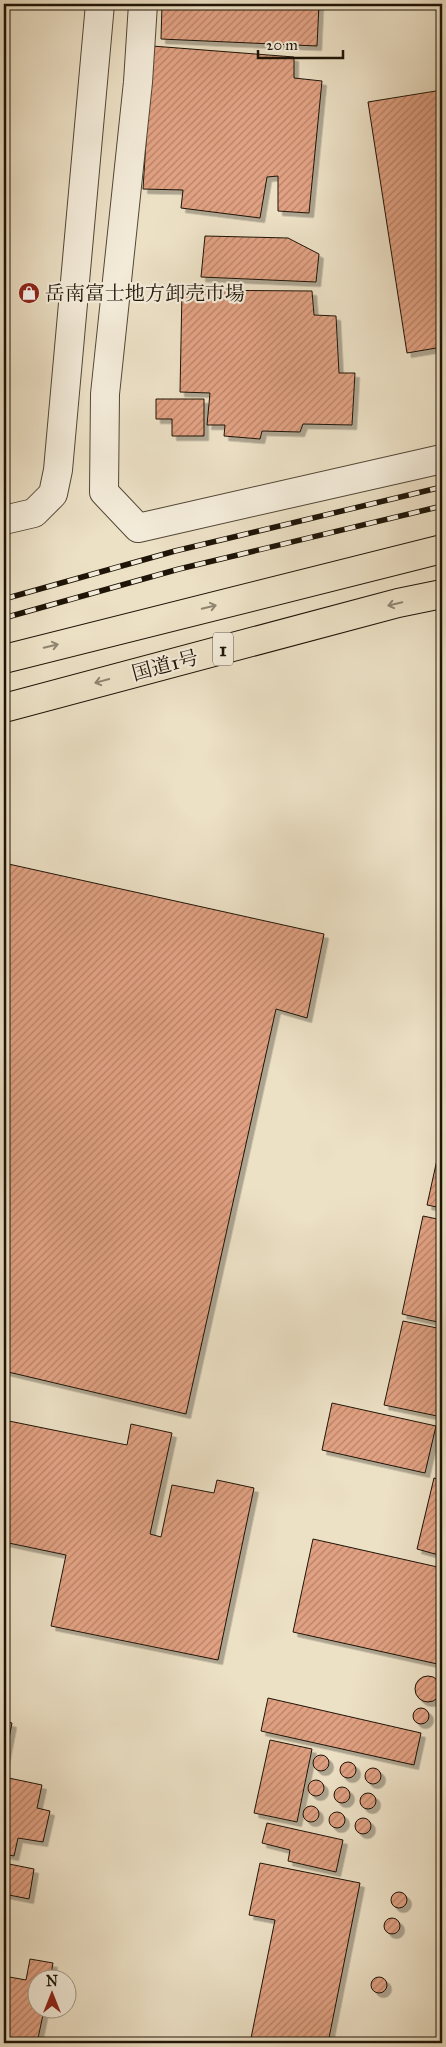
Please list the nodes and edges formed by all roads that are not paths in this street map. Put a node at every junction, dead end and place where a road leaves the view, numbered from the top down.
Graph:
1 (100, 4) edge
2 (143, 4) edge
3 (442, 459) edge
4 (4, 520) edge
5 (442, 549) edge
6 (442, 594) edge
7 (4, 659) edge
8 (4, 708) edge

1 - 4 street
2 - 3 street
7 -> 5 highway, 1
6 -> 8 highway, 国道1号 / 1

